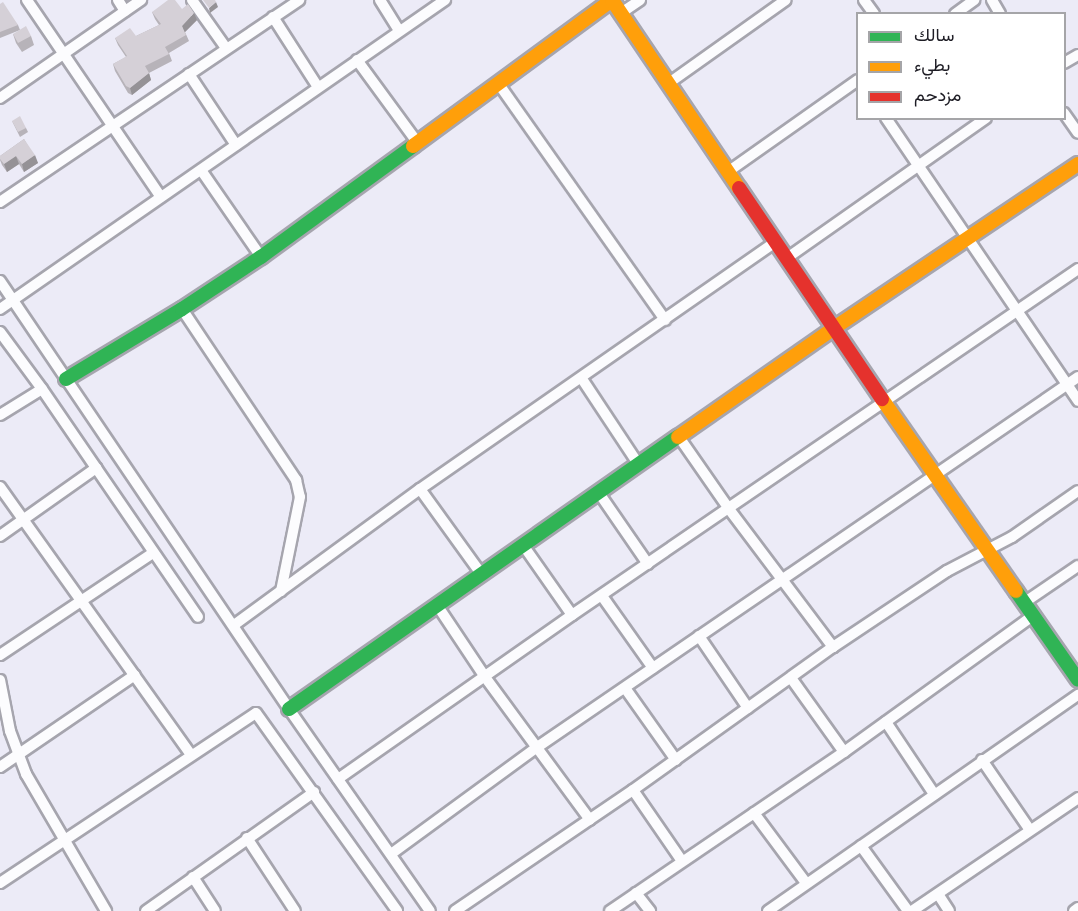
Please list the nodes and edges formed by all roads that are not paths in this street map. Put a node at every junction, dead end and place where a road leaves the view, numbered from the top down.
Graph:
1 (27, 0) edge
2 (118, 0) edge
3 (141, 0) edge
4 (192, 0) edge
5 (299, 0) edge
6 (380, 0) edge
7 (445, 0) edge
8 (640, 0) edge
9 (786, 0) edge
10 (974, 0) edge
11 (125, 11) junction
12 (958, 12) edge
13 (621, 14) junction
14 (273, 17) junction
15 (399, 30) junction
16 (226, 48) junction
17 (62, 54) junction
18 (357, 60) junction
19 (189, 74) junction
20 (856, 81) edge
21 (498, 83) junction
22 (669, 83) junction
23 (318, 87) junction
24 (0, 98) edge
25 (1066, 115) edge
26 (887, 120) edge
27 (983, 120) edge
28 (111, 125) junction
29 (1078, 134) edge
30 (417, 142) junction
31 (236, 145) junction
32 (1078, 164) edge
33 (919, 166) junction
34 (201, 170) junction
35 (729, 171) junction
36 (161, 197) junction
37 (0, 202) edge
38 (969, 238) junction
39 (776, 242) junction
40 (261, 257) junction
41 (787, 258) junction
42 (1078, 269) edge
43 (0, 281) edge
44 (12, 300) junction
45 (0, 309) edge
46 (182, 309) junction
47 (1017, 312) junction
48 (665, 320) junction
49 (834, 328) junction
50 (0, 332) edge
51 (1078, 377) edge
52 (66, 379) junction
53 (582, 379) junction
54 (1066, 385) junction
55 (42, 389) junction
56 (1078, 401) edge
57 (886, 403) junction
58 (0, 415) edge
59 (679, 437) junction
60 (639, 465) junction
61 (96, 468) junction
62 (935, 475) junction
63 (0, 488) edge
64 (420, 489) junction
65 (1078, 491) edge
66 (599, 493) junction
67 (729, 509) junction
68 (24, 520) junction
69 (0, 536) edge
70 (524, 545) junction
71 (988, 549) junction
72 (153, 553) junction
73 (648, 564) junction
74 (1078, 566) edge
75 (482, 575) junction
76 (782, 581) junction
77 (281, 591) junction
78 (602, 596) junction
79 (81, 599) junction
80 (1025, 602) junction
81 (437, 605) junction
82 (572, 615) junction
83 (1034, 615) junction
84 (198, 617) dead end
85 (234, 625) junction
86 (699, 636) junction
87 (833, 647) junction
88 (0, 655) edge
89 (653, 668) junction
90 (135, 675) junction
91 (485, 677) junction
92 (791, 678) junction
93 (0, 680) edge
94 (1078, 680) edge
95 (625, 688) junction
96 (1078, 695) edge
97 (748, 708) junction
98 (289, 709) junction
99 (886, 722) junction
100 (536, 748) junction
101 (844, 752) junction
102 (18, 754) junction
103 (191, 755) junction
104 (676, 760) junction
105 (982, 760) junction
106 (0, 767) edge
107 (338, 779) junction
108 (633, 790) junction
109 (314, 792) junction
110 (934, 794) junction
111 (1078, 798) edge
112 (754, 813) junction
113 (590, 820) junction
114 (1030, 830) junction
115 (247, 838) junction
116 (65, 840) junction
117 (861, 846) junction
118 (391, 854) junction
119 (682, 861) junction
120 (193, 876) junction
121 (1, 881) edge
122 (806, 883) junction
123 (636, 893) junction
124 (938, 894) junction
125 (1078, 908) edge
126 (772, 910) edge
127 (106, 911) edge
128 (146, 911) edge
129 (215, 911) edge
130 (295, 911) edge
131 (397, 911) edge
132 (430, 911) edge
133 (455, 911) edge
134 (610, 911) edge
135 (650, 911) edge
136 (910, 911) edge
137 (950, 911) edge
138 (1074, 911) edge

1 - 17 street
2 - 11 street
3 - 11 street
4 - 16 street
5 - 14 street
6 - 15 street
7 - 15 street
8 - 13 street
9 - 22 street
10 - 12 street
11 - 17 street
13 - 21 street
13 - 22 street
14 - 16 street
14 - 23 street
15 - 18 street
16 - 19 street
17 - 24 street
17 - 28 street
18 - 23 street
18 - 30 street
19 - 28 street
19 - 31 street
20 - 35 street
21 - 30 street
21 - 48 street
22 - 35 street
23 - 31 street
25 - 29 street
26 - 33 street
27 - 33 street
28 - 36 street
28 - 37 street
30 - 40 street
31 - 34 street
32 - 38 street
33 - 38 street
33 - 41 street
34 - 36 street
34 - 40 street
35 - 39 street
36 - 44 street
38 - 47 street
38 - 49 street
39 - 41 street
39 - 48 street
40 - 46 street
41 - 49 street
42 - 47 street
43 - 44 street
44 - 45 street
44 - 52 street
46 - 52 street
46 - 77 street
47 - 54 street
47 - 57 street
48 - 53 street
49 - 57 street
49 - 59 street
50 - 55 street
51 - 54 street
52 - 85 street
53 - 60 street
53 - 64 street
54 - 56 street
54 - 62 street
55 - 58 street
55 - 61 street
57 - 62 street
57 - 67 street
59 - 60 street
59 - 67 street
60 - 66 street
61 - 68 street
61 - 72 street
62 - 71 street
62 - 76 street
63 - 68 street
64 - 75 street
64 - 77 street
65 - 71 street
66 - 70 street
66 - 73 street
67 - 73 street
67 - 76 street
68 - 69 street
68 - 79 street
70 - 75 street
70 - 82 street
71 - 80 street
71 - 87 street
72 - 79 street
72 - 84 street
73 - 78 street
74 - 80 street
75 - 81 street
76 - 86 street
76 - 87 street
77 - 85 street
78 - 82 street
78 - 89 street
79 - 88 street
79 - 90 street
80 - 83 street
81 - 91 street
81 - 98 street
82 - 91 street
83 - 94 street
83 - 99 street
85 - 98 street
86 - 89 street
86 - 97 street
87 - 92 street
89 - 95 street
90 - 102 street
90 - 103 street
91 - 100 street
91 - 107 street
92 - 97 street
92 - 101 street
93 - 102 street
95 - 100 street
95 - 104 street
96 - 105 street
97 - 104 street
98 - 107 street
99 - 101 street
99 - 110 street
100 - 113 street
100 - 118 street
101 - 112 street
102 - 106 street
102 - 116 street
103 - 109 street
103 - 116 street
104 - 108 street
105 - 110 street
105 - 114 street
107 - 118 street
108 - 113 street
108 - 119 street
109 - 115 street
109 - 131 street
110 - 117 street
111 - 114 street
112 - 119 street
112 - 122 street
113 - 133 street
114 - 124 street
115 - 120 street
115 - 130 street
116 - 121 street
116 - 127 street
117 - 122 street
117 - 136 street
118 - 132 street
119 - 123 street
120 - 128 street
120 - 129 street
122 - 126 street
123 - 134 street
123 - 135 street
124 - 136 street
124 - 137 street
125 - 138 street

